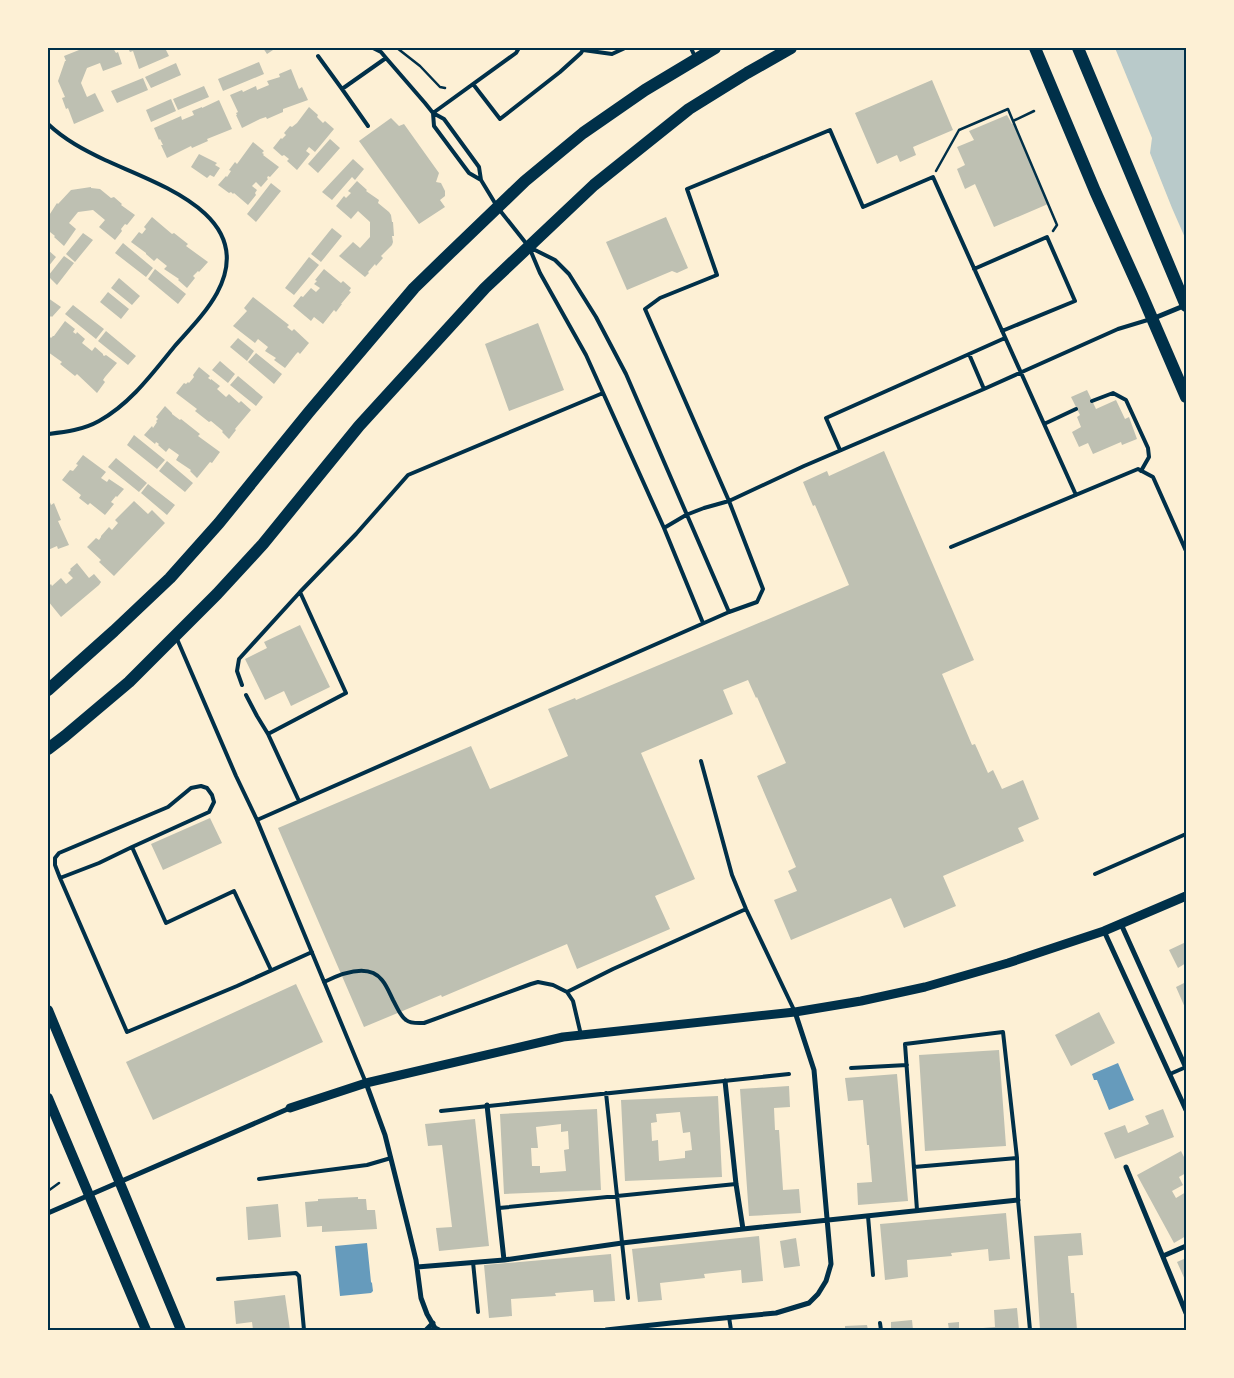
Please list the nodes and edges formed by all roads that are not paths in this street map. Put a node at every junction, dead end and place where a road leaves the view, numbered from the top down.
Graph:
1 (373, 48) edge
2 (519, 48) edge
3 (625, 48) edge
4 (715, 48) edge
5 (791, 48) edge
6 (1035, 48) edge
7 (1078, 48) edge
8 (583, 49) edge
9 (693, 53) edge
10 (318, 56) dead end
11 (386, 58) junction
12 (473, 84) junction
13 (342, 89) junction
14 (433, 113) junction
15 (48, 124) edge
16 (368, 126) dead end
17 (481, 180) junction
18 (498, 208) junction
19 (529, 246) junction
20 (974, 268) junction
21 (1186, 306) edge
22 (1152, 319) junction
23 (1002, 332) junction
24 (1005, 338) junction
25 (969, 354) junction
26 (1021, 373) junction
27 (984, 389) junction
28 (603, 393) junction
29 (1186, 397) edge
30 (1092, 401) dead end
31 (1076, 409) dead end
32 (1044, 424) junction
33 (48, 434) edge
34 (840, 450) junction
35 (1141, 471) junction
36 (1076, 495) junction
37 (729, 501) junction
38 (686, 515) junction
39 (664, 528) junction
40 (951, 547) dead end
41 (1186, 551) edge
42 (300, 592) junction
43 (729, 612) junction
44 (703, 623) junction
45 (176, 636) junction
46 (242, 684) dead end
47 (48, 690) edge
48 (246, 695) dead end
49 (268, 734) junction
50 (48, 749) edge
51 (702, 761) dead end
52 (299, 802) junction
53 (257, 820) junction
54 (1186, 834) edge
55 (132, 847) junction
56 (1095, 874) dead end
57 (60, 878) junction
58 (1186, 896) edge
59 (746, 909) junction
60 (1121, 924) junction
61 (1104, 931) junction
62 (312, 952) junction
63 (271, 970) junction
64 (324, 982) junction
65 (567, 992) junction
66 (48, 1010) edge
67 (795, 1012) junction
68 (581, 1035) junction
69 (907, 1064) junction
70 (851, 1068) dead end
71 (1186, 1068) edge
72 (789, 1074) dead end
73 (1170, 1074) junction
74 (725, 1081) junction
75 (366, 1083) junction
76 (606, 1093) junction
77 (48, 1098) edge
78 (487, 1106) junction
79 (290, 1108) joint
80 (1186, 1110) edge
81 (441, 1111) dead end
82 (391, 1158) junction
83 (1017, 1158) junction
84 (914, 1167) junction
85 (1126, 1167) dead end
86 (258, 1179) dead end
87 (119, 1182) junction
88 (736, 1184) junction
89 (90, 1195) junction
90 (617, 1196) junction
91 (1018, 1200) junction
92 (499, 1208) junction
93 (917, 1210) junction
94 (48, 1213) edge
95 (868, 1216) junction
96 (827, 1220) junction
97 (742, 1229) junction
98 (622, 1243) junction
99 (1186, 1246) edge
100 (1163, 1256) junction
101 (504, 1260) junction
102 (472, 1262) junction
103 (417, 1267) junction
104 (873, 1275) dead end
105 (218, 1279) dead end
106 (628, 1298) dead end
107 (478, 1312) dead end
108 (1186, 1313) edge
109 (730, 1317) junction
110 (433, 1323) junction
111 (880, 1323) dead end
112 (146, 1330) edge
113 (181, 1330) edge
114 (304, 1330) edge
115 (426, 1330) edge
116 (439, 1330) edge
117 (606, 1330) edge
118 (731, 1330) edge
119 (881, 1330) edge
120 (1030, 1330) edge

1 - 11 lane
2 - 12 lane
3 - 8 lane
4 - 9 main road
5 - 19 main road
6 - 22 main road
7 - 21 main road
8 - 12 lane
9 - 18 main road
10 - 13 lane
11 - 13 lane
11 - 14 lane
12 - 14 lane
13 - 16 lane
14 - 17 lane
14 - 17 lane
15 - 33 lane
17 - 18 lane
18 - 19 lane
18 - 47 main road
19 - 28 lane
19 - 38 lane
19 - 45 main road
20 - 23 lane
20 - 23 lane
20 - 37 lane
21 - 22 street
22 - 26 lane
22 - 29 main road
23 - 24 lane
24 - 25 lane
24 - 26 lane
25 - 27 lane
25 - 34 lane
26 - 27 lane
26 - 32 lane
27 - 34 lane
28 - 39 lane
28 - 42 lane
30 - 35 lane
31 - 32 lane
32 - 36 lane
34 - 37 lane
35 - 36 lane
35 - 41 lane
36 - 40 lane
37 - 38 lane
37 - 43 lane
38 - 39 lane
38 - 43 lane
39 - 44 lane
42 - 46 lane
42 - 49 lane
43 - 44 lane
44 - 52 lane
45 - 50 main road
45 - 53 lane
48 - 49 lane
49 - 52 lane
51 - 59 lane
52 - 53 lane
53 - 62 lane
54 - 56 lane
55 - 57 lane
55 - 57 lane
55 - 63 lane
57 - 63 lane
58 - 60 street
59 - 65 lane
59 - 67 lane
60 - 61 street
60 - 71 street
61 - 67 street
61 - 73 street
62 - 63 lane
62 - 64 lane
64 - 65 lane
64 - 75 lane
65 - 68 lane
66 - 87 main road
67 - 68 street
67 - 96 street
68 - 75 street
69 - 70 lane
69 - 83 lane
69 - 84 lane
71 - 73 lane
72 - 74 lane
73 - 80 street
74 - 76 lane
74 - 88 street
75 - 79 street
75 - 82 street
76 - 78 lane
76 - 90 lane
77 - 89 main road
78 - 81 lane
78 - 92 street
79 - 87 street
82 - 86 lane
82 - 103 street
83 - 84 lane
83 - 91 lane
84 - 93 lane
85 - 100 street
87 - 89 street
87 - 113 main road
88 - 90 lane
88 - 97 street
89 - 94 street
89 - 112 main road
90 - 92 lane
90 - 98 lane
91 - 93 street
91 - 120 lane
92 - 101 street
93 - 95 street
95 - 96 street
95 - 104 lane
96 - 97 street
96 - 109 street
97 - 98 street
98 - 101 street
98 - 106 lane
99 - 100 street
100 - 108 street
101 - 102 street
102 - 103 street
102 - 107 lane
103 - 110 street
105 - 114 lane
109 - 117 street
109 - 118 lane
110 - 115 street
110 - 116 street
111 - 119 lane

